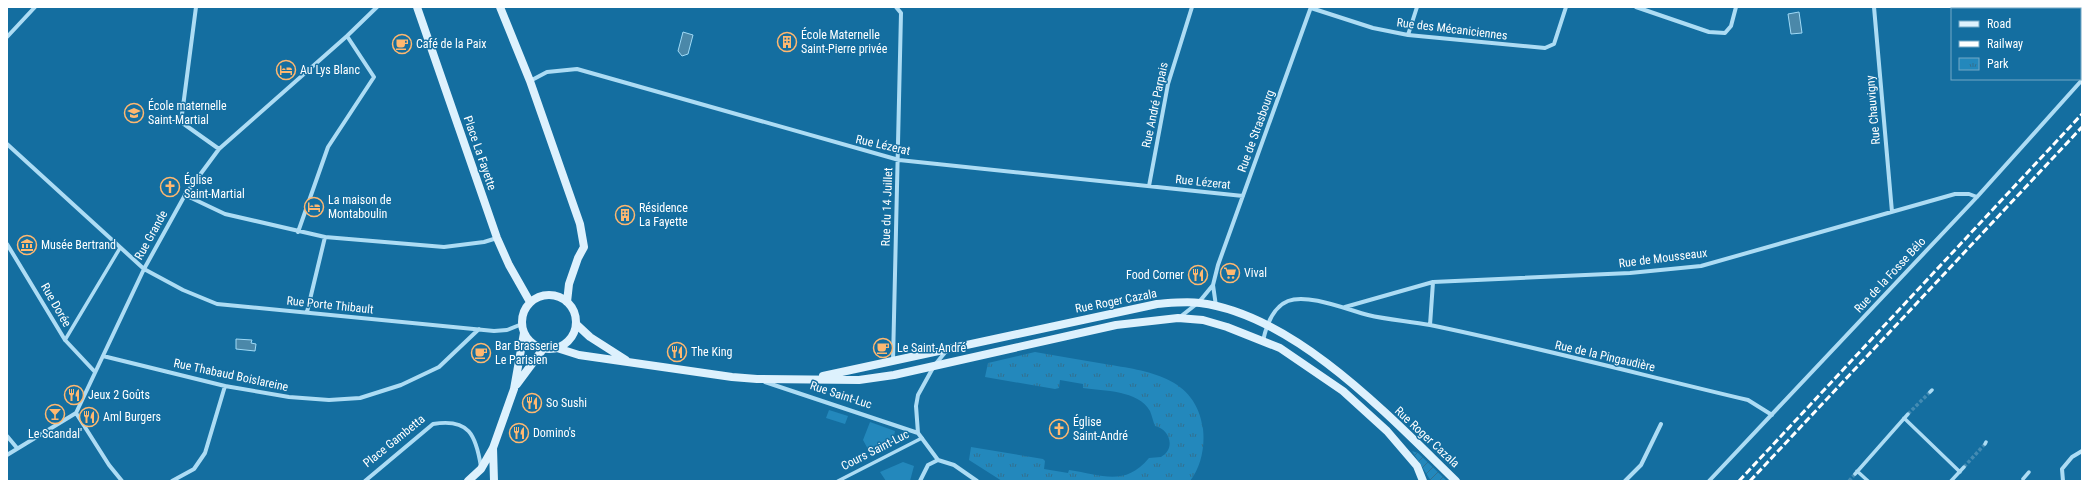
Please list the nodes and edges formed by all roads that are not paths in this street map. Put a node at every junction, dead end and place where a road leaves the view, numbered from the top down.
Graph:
1 (35, 7) edge
2 (196, 7) edge
3 (377, 7) edge
4 (417, 7) edge
5 (500, 7) edge
6 (896, 7) edge
7 (1192, 7) edge
8 (1417, 7) edge
9 (1566, 7) edge
10 (1636, 7) edge
11 (1736, 7) edge
12 (1874, 7) edge
13 (1311, 8) edge
14 (1408, 35) junction
15 (347, 36) junction
16 (7, 37) edge
17 (2082, 80) edge
18 (530, 81) junction
19 (7, 144) edge
20 (220, 149) junction
21 (899, 160) junction
22 (1149, 186) junction
23 (185, 195) junction
24 (1243, 196) junction
25 (1977, 197) junction
26 (1892, 212) junction
27 (298, 232) junction
28 (325, 237) junction
29 (497, 238) junction
30 (7, 244) edge
31 (120, 248) junction
32 (144, 269) junction
33 (1433, 282) junction
34 (1212, 285) junction
35 (530, 302) junction
36 (567, 302) junction
37 (1199, 302) junction
38 (1216, 306) junction
39 (1345, 307) junction
40 (307, 312) junction
41 (1178, 318) junction
42 (576, 324) junction
43 (1267, 325) junction
44 (1430, 325) junction
45 (523, 328) junction
46 (479, 330) junction
47 (65, 340) junction
48 (1264, 341) junction
49 (557, 348) junction
50 (543, 349) junction
51 (947, 350) junction
52 (103, 356) junction
53 (893, 361) junction
54 (628, 362) junction
55 (934, 366) junction
56 (96, 372) junction
57 (894, 376) joint
58 (757, 379) junction
59 (808, 379) junction
60 (225, 386) junction
61 (514, 388) junction
62 (76, 413) junction
63 (1908, 414) tunnel mouth
64 (1772, 415) junction
65 (1904, 418) junction
66 (1661, 424) dead end
67 (918, 433) junction
68 (7, 436) edge
69 (922, 438) junction
70 (17, 448) junction
71 (493, 448) junction
72 (2082, 451) edge
73 (7, 455) edge
74 (938, 460) junction
75 (1964, 467) tunnel mouth
76 (481, 469) junction
77 (1857, 471) junction
78 (1960, 472) junction
79 (2029, 472) dead end
80 (1855, 474) tunnel mouth
81 (2023, 479) dead end
82 (2062, 480) edge
83 (122, 481) edge
84 (172, 481) edge
85 (365, 481) edge
86 (468, 481) edge
87 (494, 481) edge
88 (838, 481) edge
89 (920, 481) edge
90 (977, 481) edge
91 (1422, 481) edge
92 (1456, 481) edge
93 (1626, 481) edge
94 (1709, 481) edge
95 (1868, 481) edge
96 (1951, 481) edge

1 - 16 street
2 - 20 street
3 - 15 street, Rue Grande
4 - 29 main road, Place La Fayette
5 - 18 main road
6 - 21 street, Rue du 14 Juillet
7 - 22 street, Rue André Parpais
8 - 14 street
9 - 14 street, Rue des Mécaniciennes
10 - 11 street
12 - 26 street, Rue Chauvigny
13 - 14 street, Rue des Mécaniciennes
13 - 24 street, Rue de Strasbourg
15 - 20 street, Rue Grande
15 - 27 street
17 - 25 street, Rue de la Fosse Bélo
18 - 21 street, Rue Lézerat
18 - 36 main road
19 - 31 street, Rue Porte Thibault
20 - 23 street, Rue Grande
21 - 22 street, Rue Lézerat
21 - 53 street, Rue du 14 Juillet
22 - 24 street, Rue Lézerat
23 - 27 street
23 - 32 street, Rue Grande
24 - 34 street, Rue de Strasbourg
25 - 26 street, Rue de Mousseaux
25 - 64 street, Rue de la Fosse Bélo
26 - 33 street, Rue de Mousseaux
27 - 28 street
28 - 29 street
28 - 40 street
29 - 35 main road, Place La Fayette
30 - 47 street, Rue Dorée
31 - 32 street, Rue Porte Thibault
31 - 47 street
32 - 40 street, Rue Porte Thibault
32 - 52 street, Rue Grande
33 - 39 street, Rue de Mousseaux
33 - 44 street
34 - 37 street, Rue de Strasbourg
34 - 38 street, Rue de Strasbourg
35 - 36 main road
35 - 45 main road
36 - 42 main road
37 - 38 main road, Rue Roger Cazala
37 - 41 street, Rue de Strasbourg
37 - 51 main road, Rue Roger Cazala
38 - 43 main road, Rue Roger Cazala
39 - 43 street, Rue de la Pingaudière
39 - 44 street, Rue de la Pingaudière
40 - 46 street, Rue Porte Thibault
41 - 48 main road, Rue Roger Cazala
41 - 55 main road, Rue Roger Cazala
42 - 49 main road
42 - 54 main road, Rue Saint-Luc
43 - 48 street, Rue de la Pingaudière
43 - 92 main road, Rue Roger Cazala
44 - 64 street, Rue de la Pingaudière
45 - 46 street, Rue Porte Thibault
45 - 50 main road
45 - 61 main road
46 - 60 street, Rue Thabaud Boislareine
47 - 56 street, Rue Dorée
48 - 91 main road, Rue Roger Cazala
49 - 50 main road
49 - 54 main road, Rue Saint-Luc
50 - 61 main road
51 - 53 main road, Rue Roger Cazala
51 - 55 street
52 - 56 street, Rue Grande
52 - 60 street, Rue Thabaud Boislareine
53 - 59 main road, Rue Saint-Luc
54 - 58 main road, Rue Saint-Luc
55 - 57 main road, Rue Roger Cazala
55 - 67 street
56 - 62 street, Rue Grande
57 - 59 main road, Rue Saint-Luc
58 - 59 main road, Rue Saint-Luc
58 - 67 street, Rue Saint-Luc
60 - 84 street
61 - 71 main road
62 - 70 street
62 - 83 street
63 - 65 street
64 - 94 street, Rue de la Fosse Bélo
65 - 77 street
65 - 78 street
66 - 93 street
67 - 69 street
68 - 70 street
69 - 74 street
69 - 88 street, Cours Saint-Luc
70 - 73 street
71 - 76 main road
71 - 87 main road
72 - 82 street
74 - 89 street
74 - 90 street
75 - 78 street
76 - 85 street, Place Gambetta
76 - 86 main road
77 - 80 street
77 - 95 street
78 - 96 street
79 - 81 street

